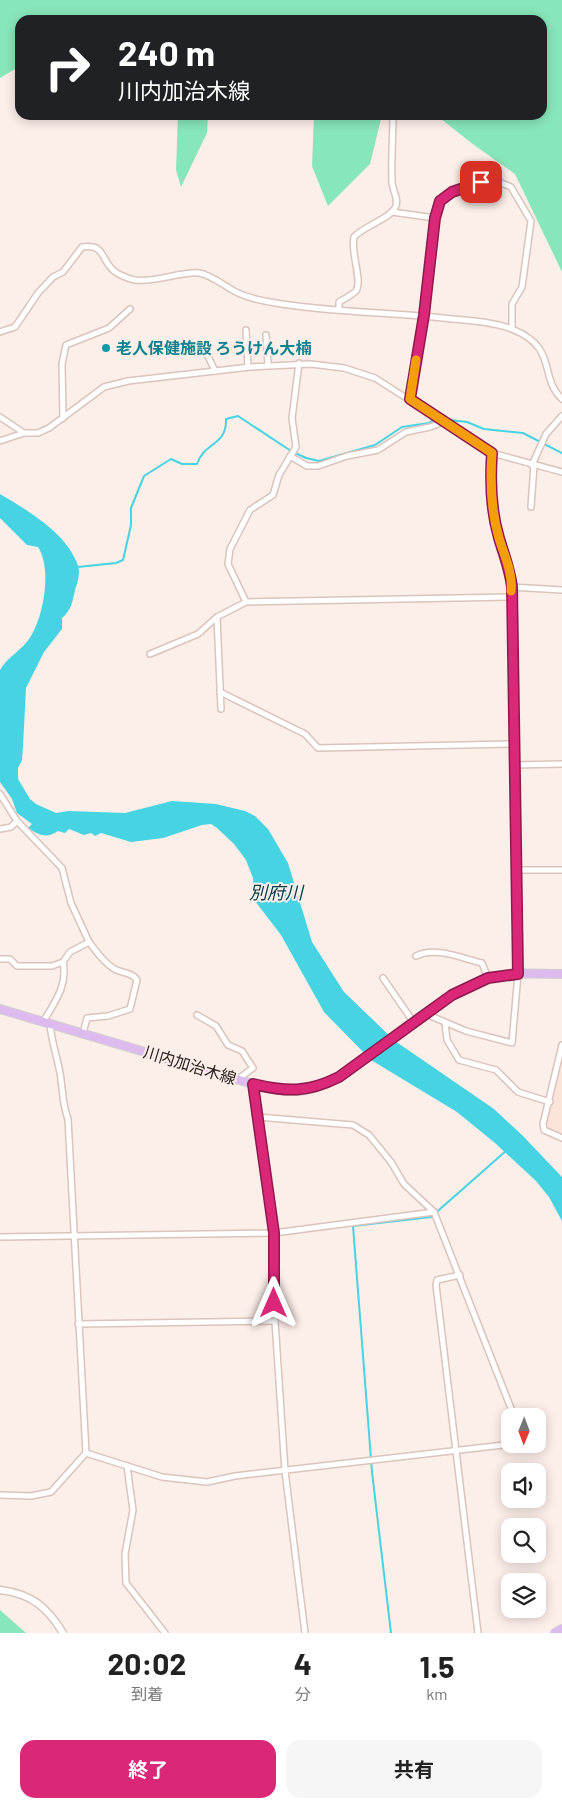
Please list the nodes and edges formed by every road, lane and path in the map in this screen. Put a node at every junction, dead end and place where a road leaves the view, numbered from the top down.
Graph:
1 (393, 120) edge
2 (392, 212) junction
3 (435, 218) junction
4 (130, 309) dead end
5 (339, 310) junction
6 (424, 315) junction
7 (512, 329) junction
8 (246, 330) dead end
9 (0, 332) edge
10 (266, 334) dead end
11 (206, 352) dead end
12 (299, 363) junction
13 (268, 366) junction
14 (248, 367) junction
15 (215, 371) junction
16 (410, 399) junction
17 (562, 399) edge
18 (562, 416) edge
19 (0, 417) edge
20 (63, 418) junction
21 (443, 422) junction
22 (24, 433) junction
23 (0, 441) edge
24 (492, 453) junction
25 (291, 455) junction
26 (533, 465) junction
27 (562, 472) edge
28 (531, 507) dead end
29 (512, 587) junction
30 (562, 590) edge
31 (511, 597) junction
32 (246, 602) junction
33 (217, 617) junction
34 (150, 654) dead end
35 (220, 692) junction
36 (221, 709) dead end
37 (513, 744) junction
38 (562, 764) edge
39 (513, 765) junction
40 (0, 794) edge
41 (17, 821) junction
42 (0, 829) edge
43 (515, 870) junction
44 (562, 870) edge
45 (89, 942) junction
46 (416, 956) dead end
47 (0, 959) edge
48 (63, 962) junction
49 (518, 974) junction
50 (562, 974) edge
51 (383, 978) dead end
52 (488, 978) junction
53 (0, 1009) edge
54 (426, 1014) junction
55 (197, 1015) dead end
56 (46, 1023) junction
57 (414, 1023) junction
58 (445, 1023) junction
59 (83, 1033) junction
60 (562, 1045) edge
61 (237, 1080) junction
62 (253, 1084) junction
63 (550, 1102) junction
64 (258, 1117) junction
65 (562, 1138) edge
66 (434, 1212) junction
67 (274, 1233) junction
68 (74, 1236) junction
69 (0, 1237) edge
70 (460, 1275) junction
71 (275, 1321) junction
72 (78, 1324) junction
73 (511, 1408) edge
74 (501, 1445) edge
75 (456, 1450) junction
76 (86, 1453) junction
77 (127, 1466) junction
78 (285, 1471) junction
79 (0, 1495) edge
80 (0, 1590) edge
81 (562, 1630) edge
82 (63, 1633) edge
83 (165, 1633) edge
84 (305, 1633) edge
85 (478, 1633) edge
86 (554, 1633) edge

1 - 2 street
2 - 3 street
2 - 5 street
3 - 6 street
3 - 7 street
4 - 20 street
5 - 6 street
5 - 9 street
6 - 7 street
6 - 16 street
7 - 17 street
8 - 14 street
10 - 13 street
11 - 15 street
12 - 13 street
12 - 16 street
12 - 25 street
13 - 14 street
14 - 15 street
15 - 20 street
16 - 21 street
18 - 26 street
19 - 22 street
20 - 22 street
21 - 24 street
21 - 25 street
22 - 23 street
24 - 26 street
24 - 29 street
25 - 32 street
26 - 27 street
26 - 28 street
29 - 30 street
29 - 31 street
31 - 32 street
31 - 37 street
32 - 33 street
33 - 34 street
33 - 35 street
35 - 36 street
35 - 37 street
37 - 39 street
38 - 39 street
39 - 43 street
40 - 41 street
41 - 42 street
41 - 45 street
43 - 44 street
43 - 49 street
45 - 48 street
45 - 59 street
46 - 52 street
47 - 48 street
48 - 56 street
49 - 50 main road, 川内加治木線
49 - 52 main road, 川内加治木線
49 - 58 street
51 - 57 street
52 - 54 main road, 川内加治木線
53 - 56 main road, 川内加治木線
54 - 57 main road, 川内加治木線
54 - 58 street
55 - 61 street
56 - 59 main road, 川内加治木線
56 - 68 street
57 - 62 main road, 川内加治木線
58 - 63 street
59 - 61 main road, 川内加治木線
60 - 63 street
61 - 62 main road, 川内加治木線
62 - 64 street
63 - 65 street
64 - 66 street
64 - 67 street
66 - 67 street
66 - 70 street
67 - 68 street
67 - 71 street
68 - 69 street
68 - 72 street
70 - 73 street
70 - 75 street
71 - 72 street
71 - 78 street
72 - 76 street
74 - 75 street
75 - 78 street
75 - 85 street
76 - 77 street
76 - 79 street
77 - 78 street
77 - 83 street
78 - 84 street
80 - 82 street
81 - 86 main road

